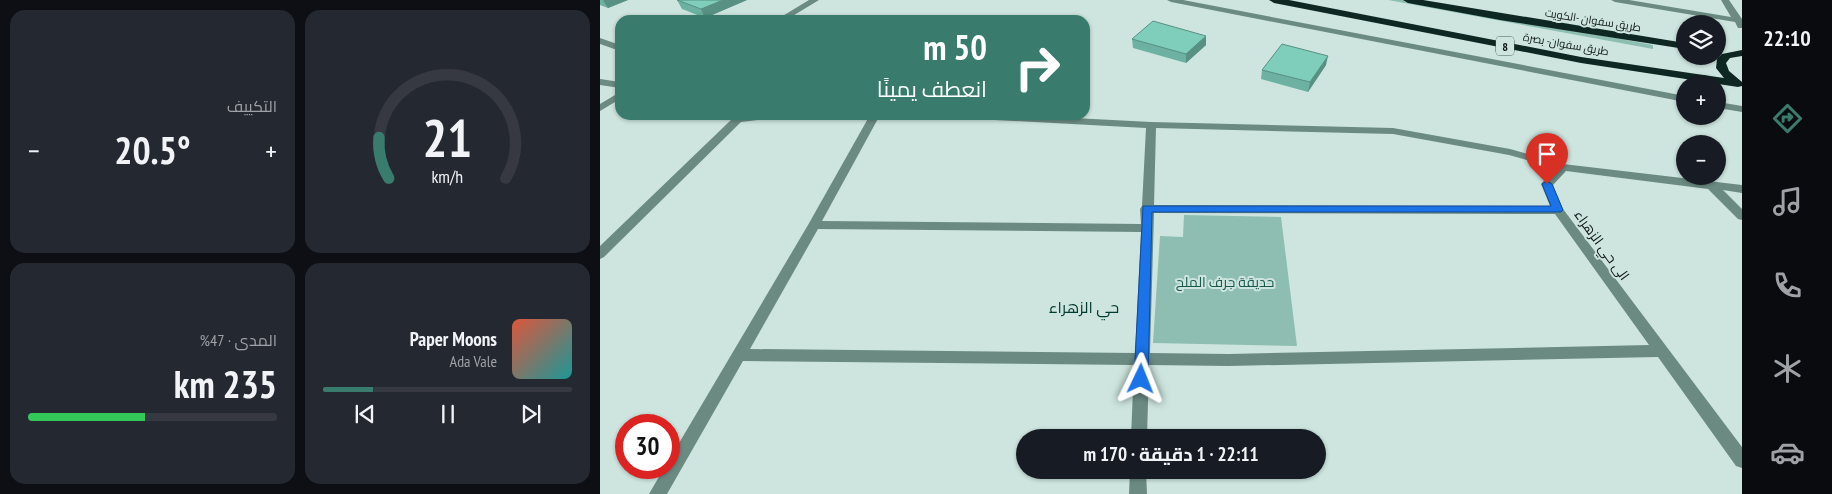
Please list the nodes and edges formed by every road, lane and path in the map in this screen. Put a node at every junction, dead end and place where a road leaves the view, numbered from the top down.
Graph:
1 (815, 0) edge
2 (1171, 0) edge
3 (1274, 0) edge
4 (1408, 0) edge
5 (1615, 0) edge
6 (1725, 0) edge
7 (789, 15) edge
8 (1740, 23) edge
9 (600, 41) edge
10 (1676, 45) edge
11 (615, 46) edge
12 (1726, 52) edge
13 (1739, 53) edge
14 (600, 82) edge
15 (615, 84) edge
16 (1740, 85) edge
17 (1676, 97) edge
18 (615, 98) edge
19 (1726, 106) edge
20 (600, 108) edge
21 (1742, 109) edge
22 (733, 120) edge
23 (872, 120) edge
24 (1054, 120) edge
25 (1150, 125) junction
26 (1563, 168) junction
27 (1712, 186) junction
28 (1742, 189) edge
29 (1146, 209) junction
30 (1558, 210) junction
31 (1742, 216) edge
32 (814, 225) junction
33 (1146, 228) junction
34 (600, 254) edge
35 (1661, 351) junction
36 (739, 355) junction
37 (1142, 359) junction
38 (1139, 429) edge
39 (1742, 460) edge
40 (1138, 479) edge
41 (658, 494) edge
42 (1138, 494) edge

1 - 7 street
2 - 17 street
3 - 16 highway, طريق سفوان- بصرة / 8
4 - 10 highway, طريق سفوان -الكويت / 8
5 - 8 street
6 - 8 street
9 - 11 street
12 - 13 highway, 8
13 - 16 highway, 8
14 - 15 street
18 - 20 street
19 - 21 street
22 - 34 street
23 - 32 street
24 - 25 street
25 - 26 street
25 - 29 street
26 - 27 street
26 - 30 street, الى حي الزهراء
27 - 28 street
27 - 31 street
29 - 30 street
29 - 33 street
30 - 35 street, الى حي الزهراء
32 - 33 street
32 - 36 street
33 - 37 street
35 - 37 street
35 - 39 street, الى حي الزهراء
36 - 37 street
36 - 41 street
37 - 38 street
40 - 42 street

